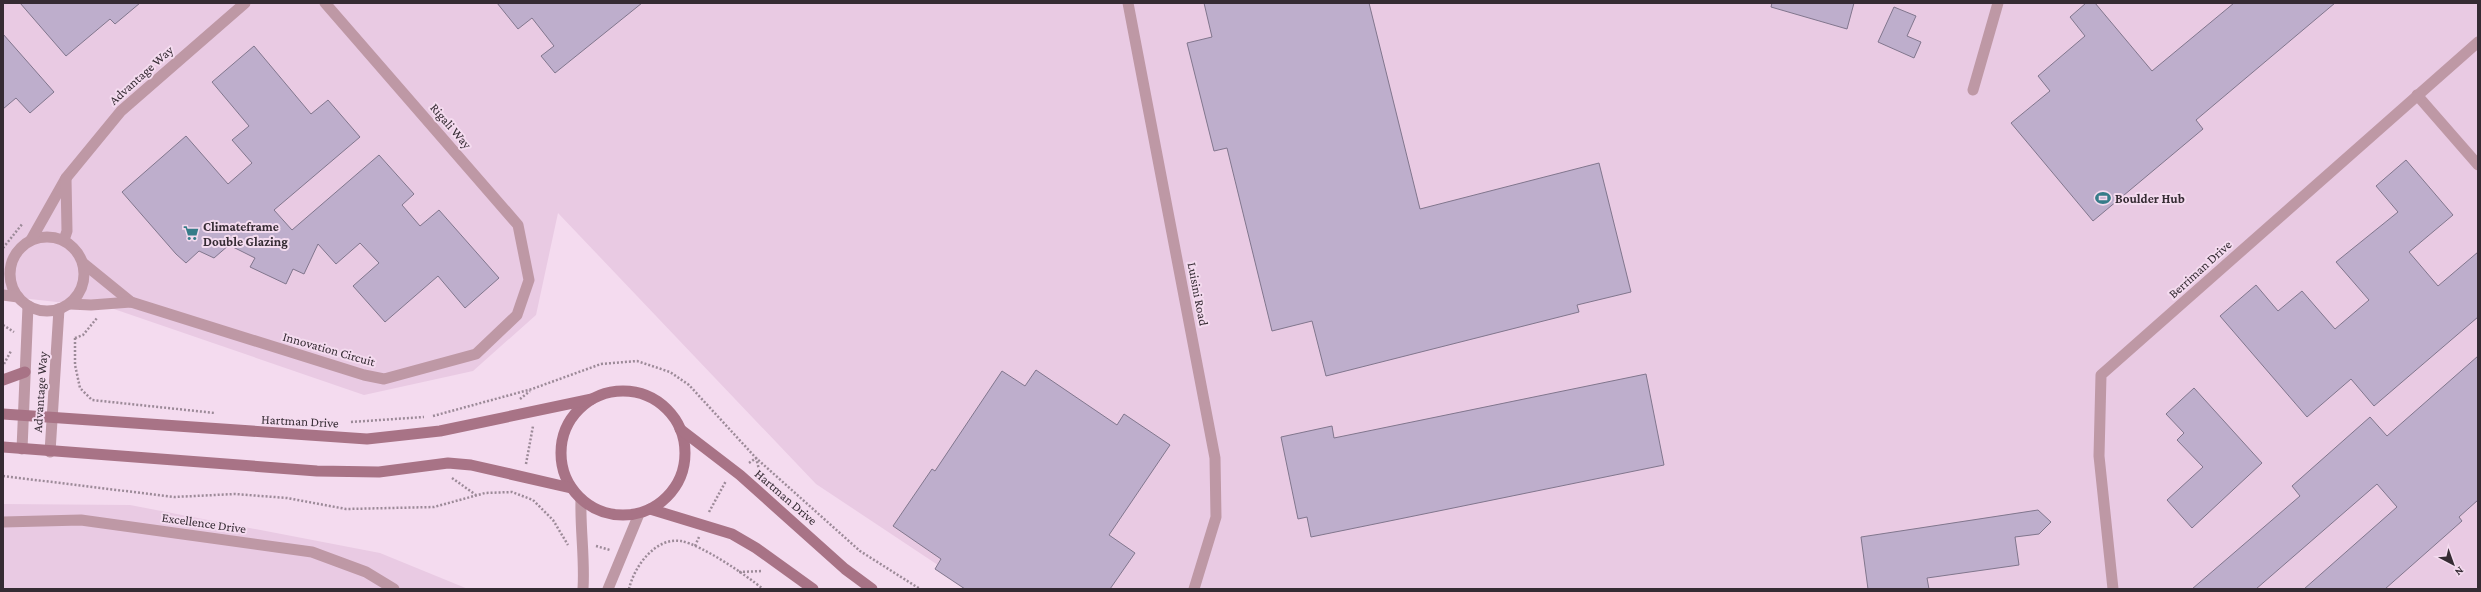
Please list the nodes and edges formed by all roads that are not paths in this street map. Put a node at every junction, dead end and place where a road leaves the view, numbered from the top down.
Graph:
1 (245, 3) edge
2 (325, 3) edge
3 (1128, 3) edge
4 (1998, 3) edge
5 (2478, 42) edge
6 (1973, 90) dead end
7 (2417, 95) junction
8 (2478, 165) edge
9 (66, 178) junction
10 (31, 240) junction
11 (64, 240) junction
12 (7, 263) edge
13 (83, 263) junction
14 (529, 280) joint
15 (3, 295) edge
16 (18, 297) junction
17 (131, 302) junction
18 (70, 304) junction
19 (28, 306) junction
20 (59, 309) junction
21 (25, 372) junction
22 (3, 380) edge
23 (592, 399) junction
24 (3, 414) edge
25 (24, 416) junction
26 (52, 418) junction
27 (680, 429) junction
28 (3, 447) edge
29 (22, 449) junction
30 (50, 452) junction
31 (571, 488) junction
32 (581, 500) junction
33 (650, 510) junction
34 (639, 514) junction
35 (3, 522) edge
36 (394, 589) edge
37 (583, 589) edge
38 (608, 589) edge
39 (813, 589) edge
40 (872, 589) edge
41 (1194, 589) edge
42 (2113, 589) edge

1 - 9 street, Advantage Way
2 - 14 street, Rigali Way
3 - 41 street, Luisini Road
4 - 6 street
5 - 7 street, Berriman Drive
7 - 8 street
7 - 42 street, Berriman Drive
9 - 10 street, Advantage Way
9 - 11 street
10 - 11 street
10 - 12 street
11 - 13 street
12 - 16 street
13 - 17 street, Innovation Circuit
13 - 18 street
14 - 17 street, Innovation Circuit
15 - 16 street
16 - 19 street
17 - 18 street, Innovation Circuit
18 - 20 street
19 - 20 street
19 - 21 street, Advantage Way
20 - 26 street, Advantage Way
21 - 22 main road
21 - 25 street, Advantage Way
23 - 26 main road, Hartman Drive
23 - 27 main road
23 - 31 main road
24 - 25 main road, Hartman Drive
25 - 26 main road, Hartman Drive
25 - 29 street, Advantage Way
26 - 30 street, Advantage Way
27 - 33 main road
27 - 40 main road, Hartman Drive
28 - 29 main road
29 - 30 main road
30 - 31 main road
31 - 32 main road
32 - 34 main road
32 - 37 street
33 - 34 main road
33 - 39 main road
34 - 38 street
35 - 36 street, Excellence Drive

